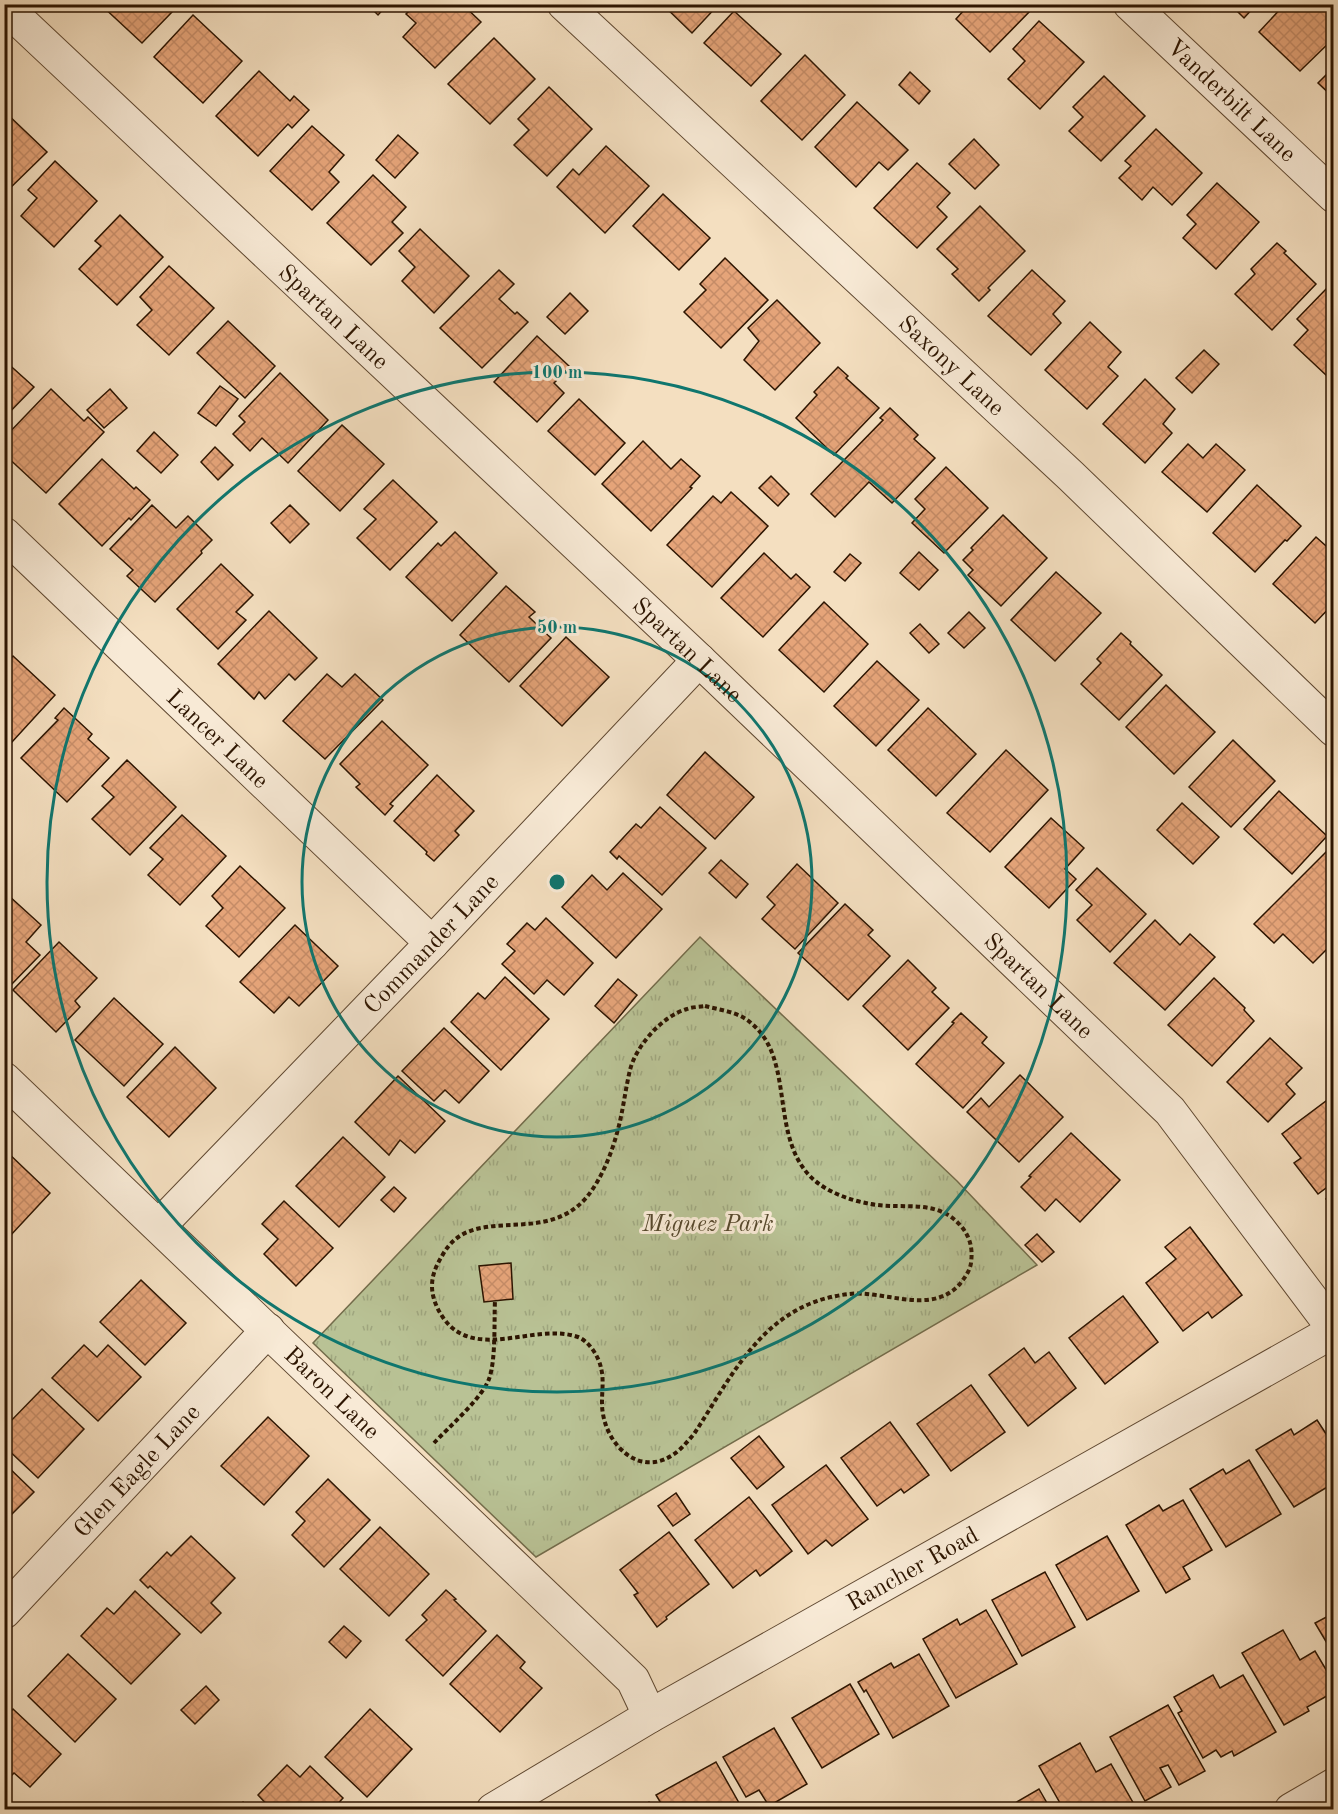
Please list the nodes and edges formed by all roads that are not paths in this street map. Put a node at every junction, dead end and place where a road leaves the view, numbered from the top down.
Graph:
1 (564, 4) edge
2 (1130, 4) edge
3 (4, 6) edge
4 (1334, 196) edge
5 (4, 534) edge
6 (699, 660) junction
7 (1334, 730) edge
8 (432, 943) junction
9 (4, 1079) edge
10 (159, 1226) junction
11 (268, 1330) junction
12 (1334, 1330) edge
13 (4, 1612) edge
14 (650, 1716) junction
15 (1334, 1785) edge
16 (493, 1809) edge
17 (1291, 1809) edge

1 - 7 street, Saxony Lane
2 - 4 street, Vanderbilt Lane
3 - 6 street, Spartan Lane
5 - 8 street, Lancer Lane
6 - 8 street, Commander Lane
6 - 12 street, Spartan Lane
8 - 10 street, Commander Lane
9 - 10 street, Baron Lane
10 - 11 street, Baron Lane
11 - 13 street, Glen Eagle Lane
11 - 14 street, Baron Lane
12 - 14 street, Rancher Road
14 - 16 street, Rancher Road
15 - 17 street

